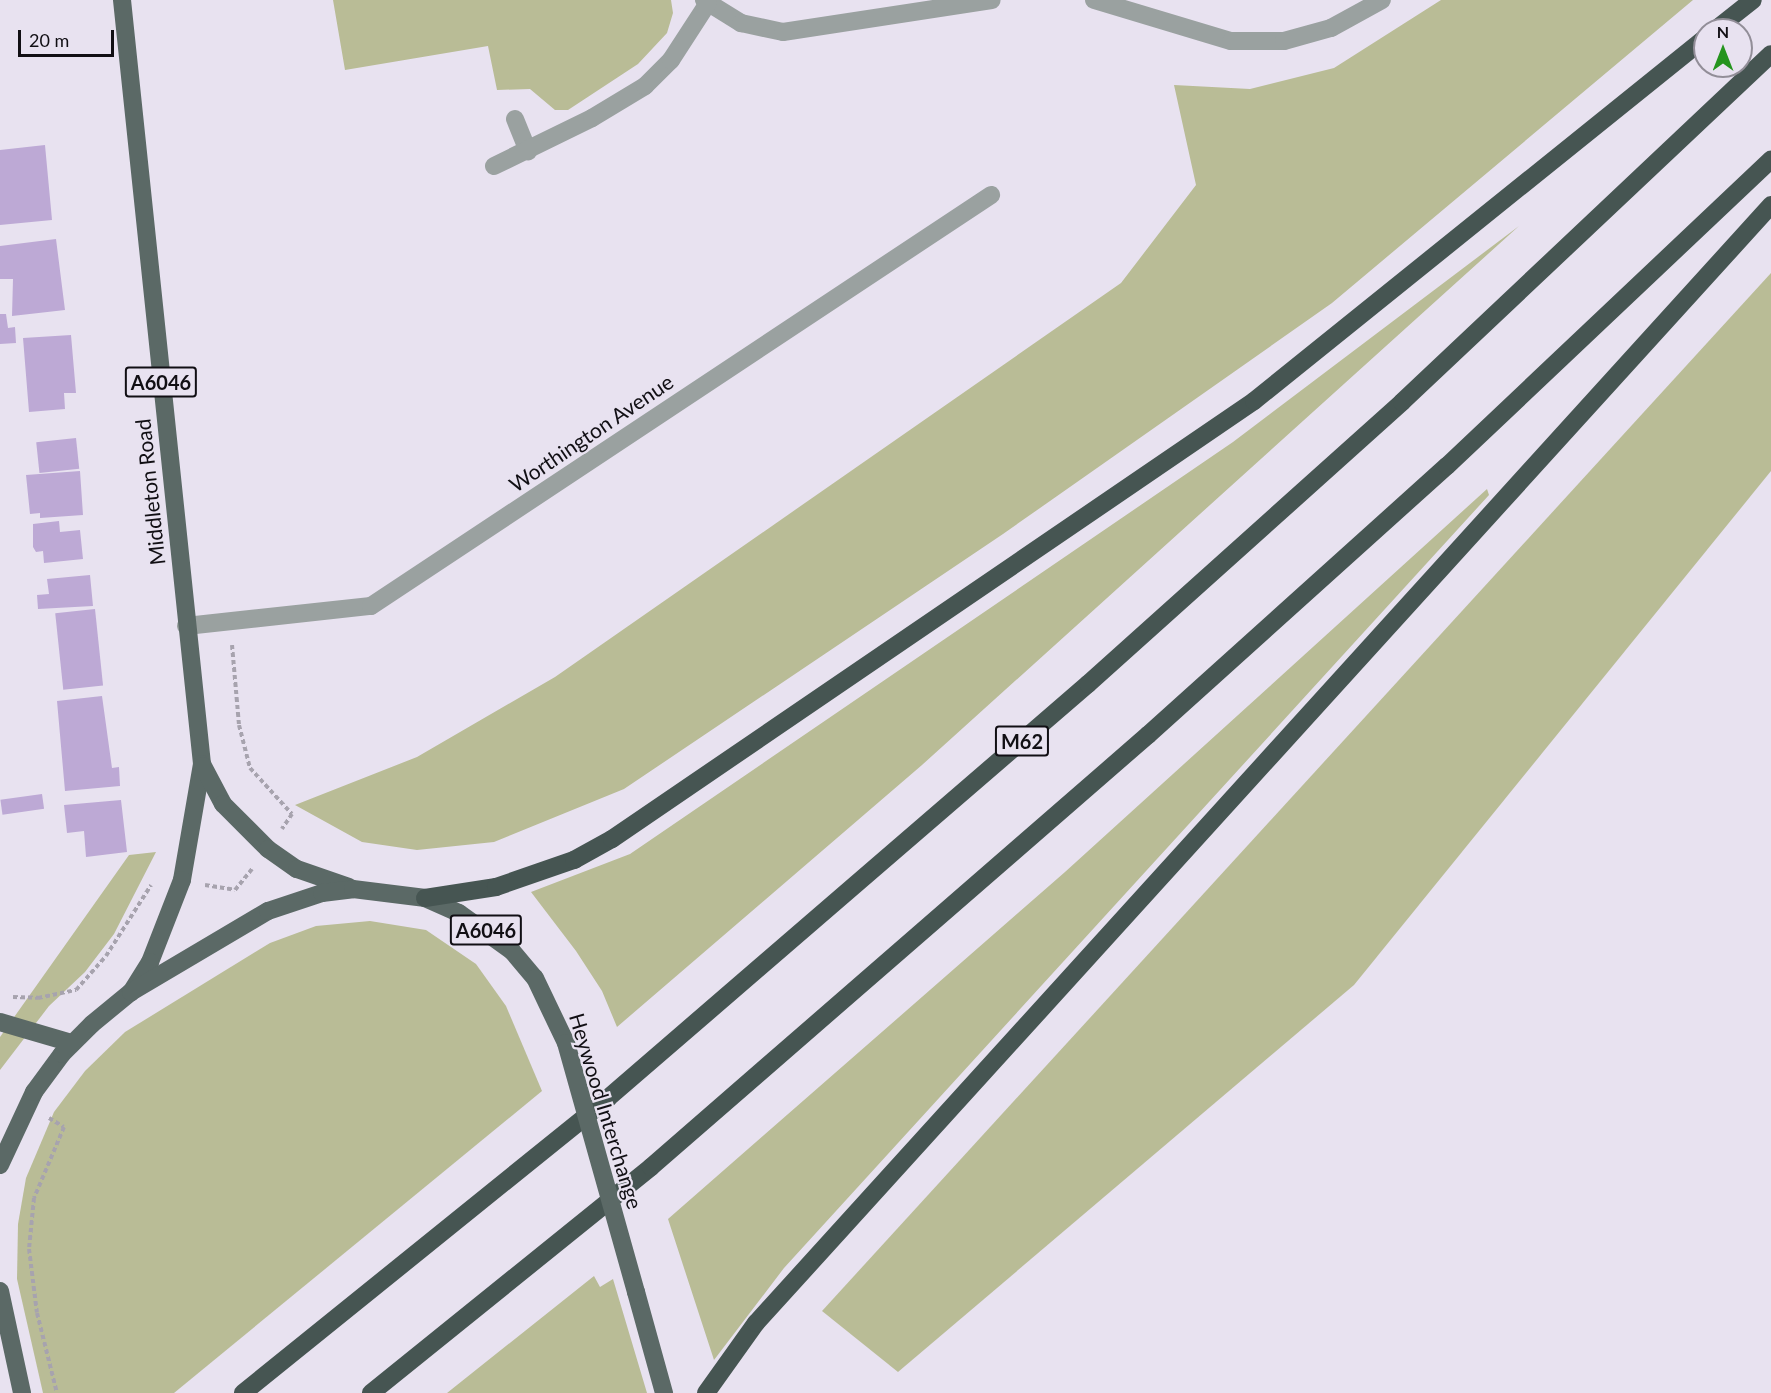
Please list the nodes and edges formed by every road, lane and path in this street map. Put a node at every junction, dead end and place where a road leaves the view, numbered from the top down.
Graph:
1 (122, 0) edge
2 (992, 0) edge
3 (1094, 0) edge
4 (1382, 0) edge
5 (1753, 0) edge
6 (706, 2) edge
7 (1730, 18) edge
8 (1693, 48) edge
9 (1771, 54) edge
10 (516, 119) dead end
11 (528, 150) junction
12 (1771, 160) edge
13 (494, 166) dead end
14 (991, 195) dead end
15 (1771, 206) edge
16 (230, 621) junction
17 (186, 626) junction
18 (202, 764) junction
19 (268, 849) junction
20 (182, 880) junction
21 (354, 889) junction
22 (424, 898) junction
23 (131, 992) junction
24 (10, 997) dead end
25 (0, 1022) edge
26 (72, 1043) junction
27 (64, 1127) dead end
28 (0, 1165) edge
29 (0, 1291) edge
30 (22, 1393) edge
31 (57, 1393) edge
32 (243, 1393) edge
33 (371, 1393) edge
34 (664, 1393) edge
35 (706, 1393) edge

1 - 17 main road, Middleton Road / A6046
2 - 6 street
3 - 4 street
5 - 7 highway
6 - 11 street
8 - 22 highway
9 - 32 highway, M62
10 - 11 street
11 - 13 street
12 - 33 highway
14 - 16 street, Worthington Avenue
15 - 35 highway
16 - 17 street, Worthington Avenue
16 - 19 path
17 - 18 main road, Middleton Road / A6046
18 - 19 main road, Middleton Road / A6046
18 - 20 main road, Middleton Road / A6046
19 - 20 path
19 - 21 main road, Middleton Road / A6046
20 - 23 main road, Middleton Road / A6046
20 - 24 path
21 - 22 main road, Heywood Interchange / A6046
21 - 23 main road, Heywood Interchange / A6046
22 - 34 main road, Heywood Interchange / A6046, bridge
23 - 26 main road, Heywood Interchange / A6046
25 - 26 main road
26 - 28 main road, Heywood Interchange / A6046
27 - 31 path
29 - 30 main road

